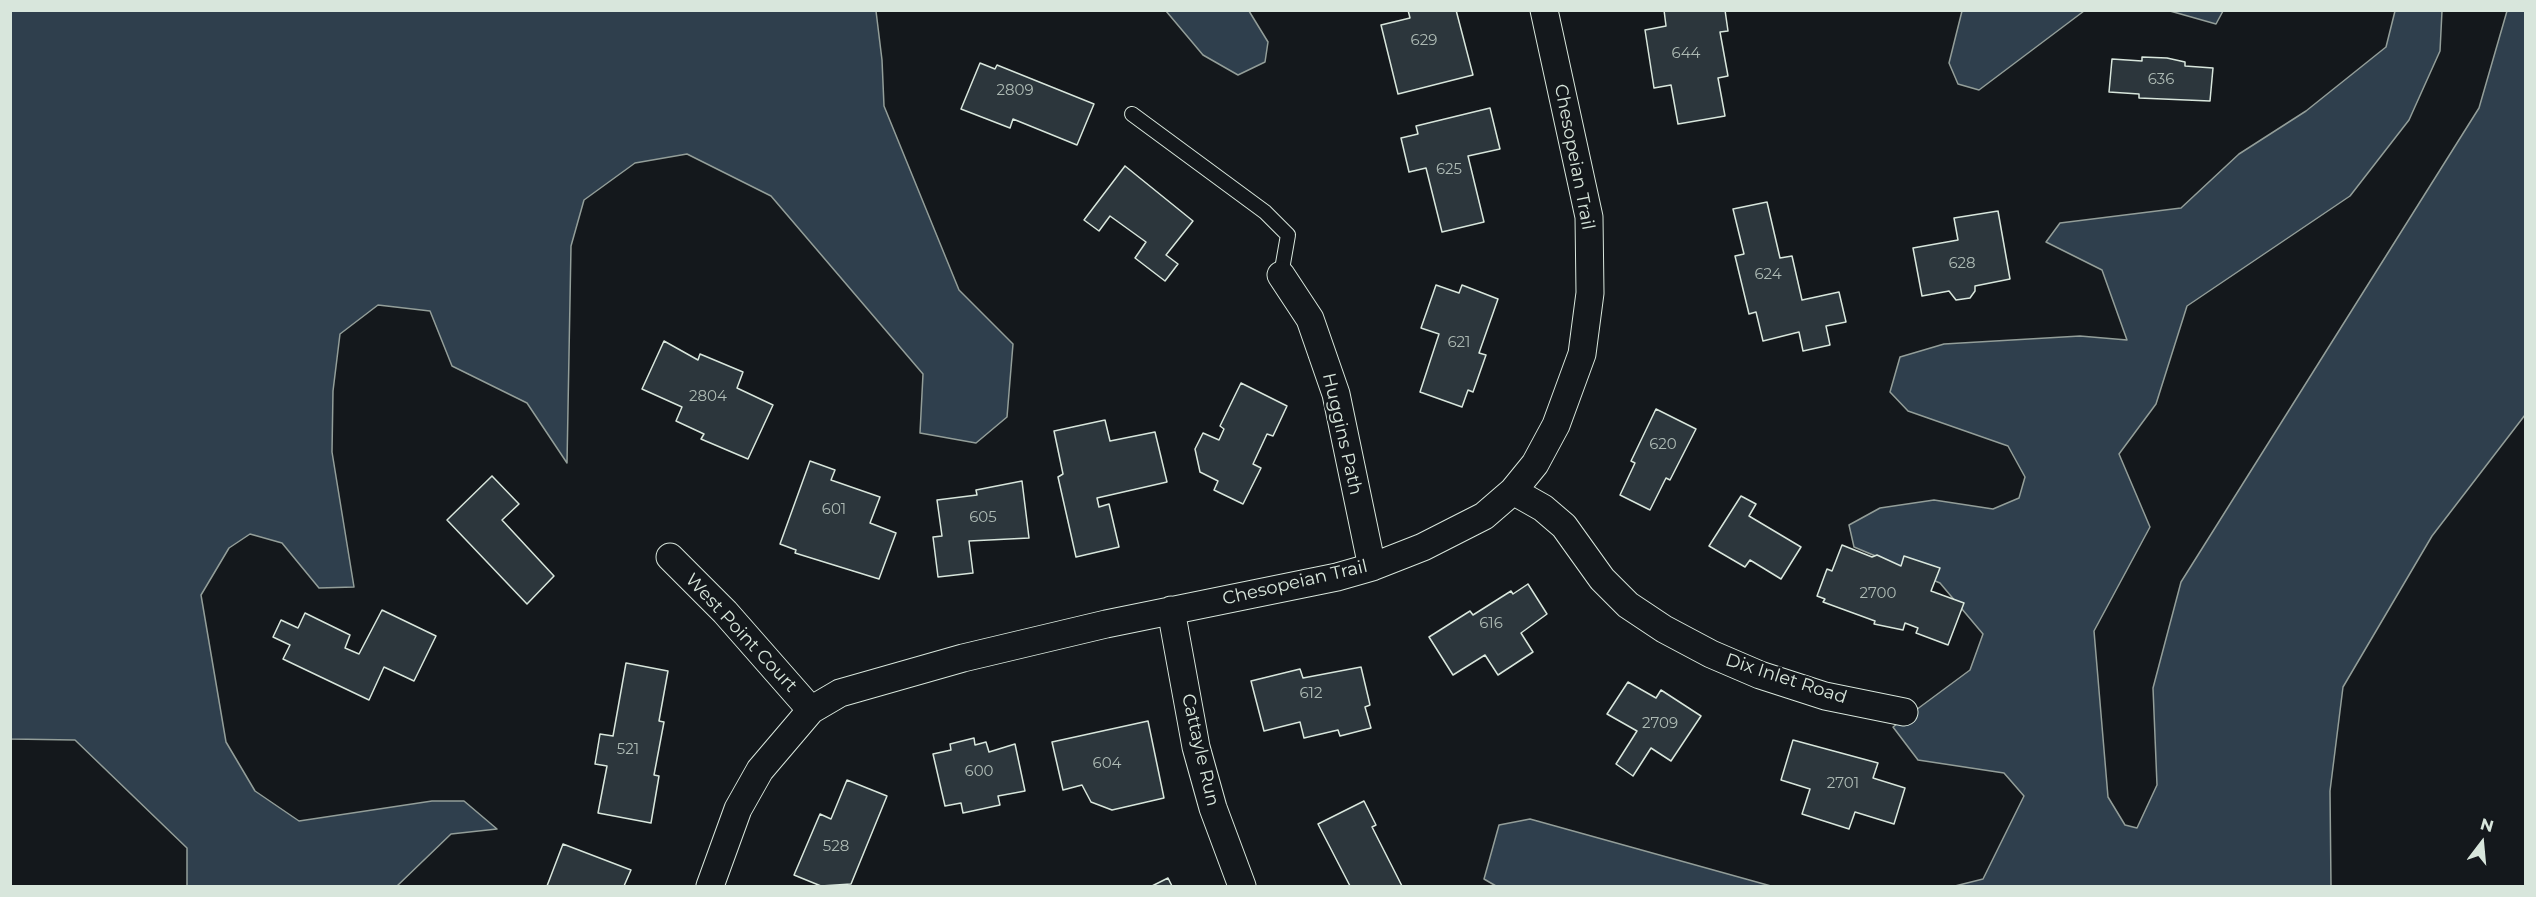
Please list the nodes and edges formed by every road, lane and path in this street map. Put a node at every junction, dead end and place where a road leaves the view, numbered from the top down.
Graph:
1 (1544, 10) edge
2 (1132, 114) dead end
3 (1281, 275) joint
4 (1513, 491) junction
5 (670, 557) dead end
6 (1372, 567) junction
7 (1172, 610) junction
8 (812, 710) junction
9 (1904, 712) dead end
10 (710, 886) edge
11 (1242, 886) edge

1 - 4 street, Chesopeian Trail
2 - 3 lane
3 - 6 street, Huggins Path
4 - 6 street, Chesopeian Trail
4 - 9 street, Dix Inlet Road
5 - 8 street, West Point Court
6 - 7 street, Chesopeian Trail
7 - 8 street, Chesopeian Trail
7 - 11 street, Cattayle Run
8 - 10 street, Chesopeian Trail

